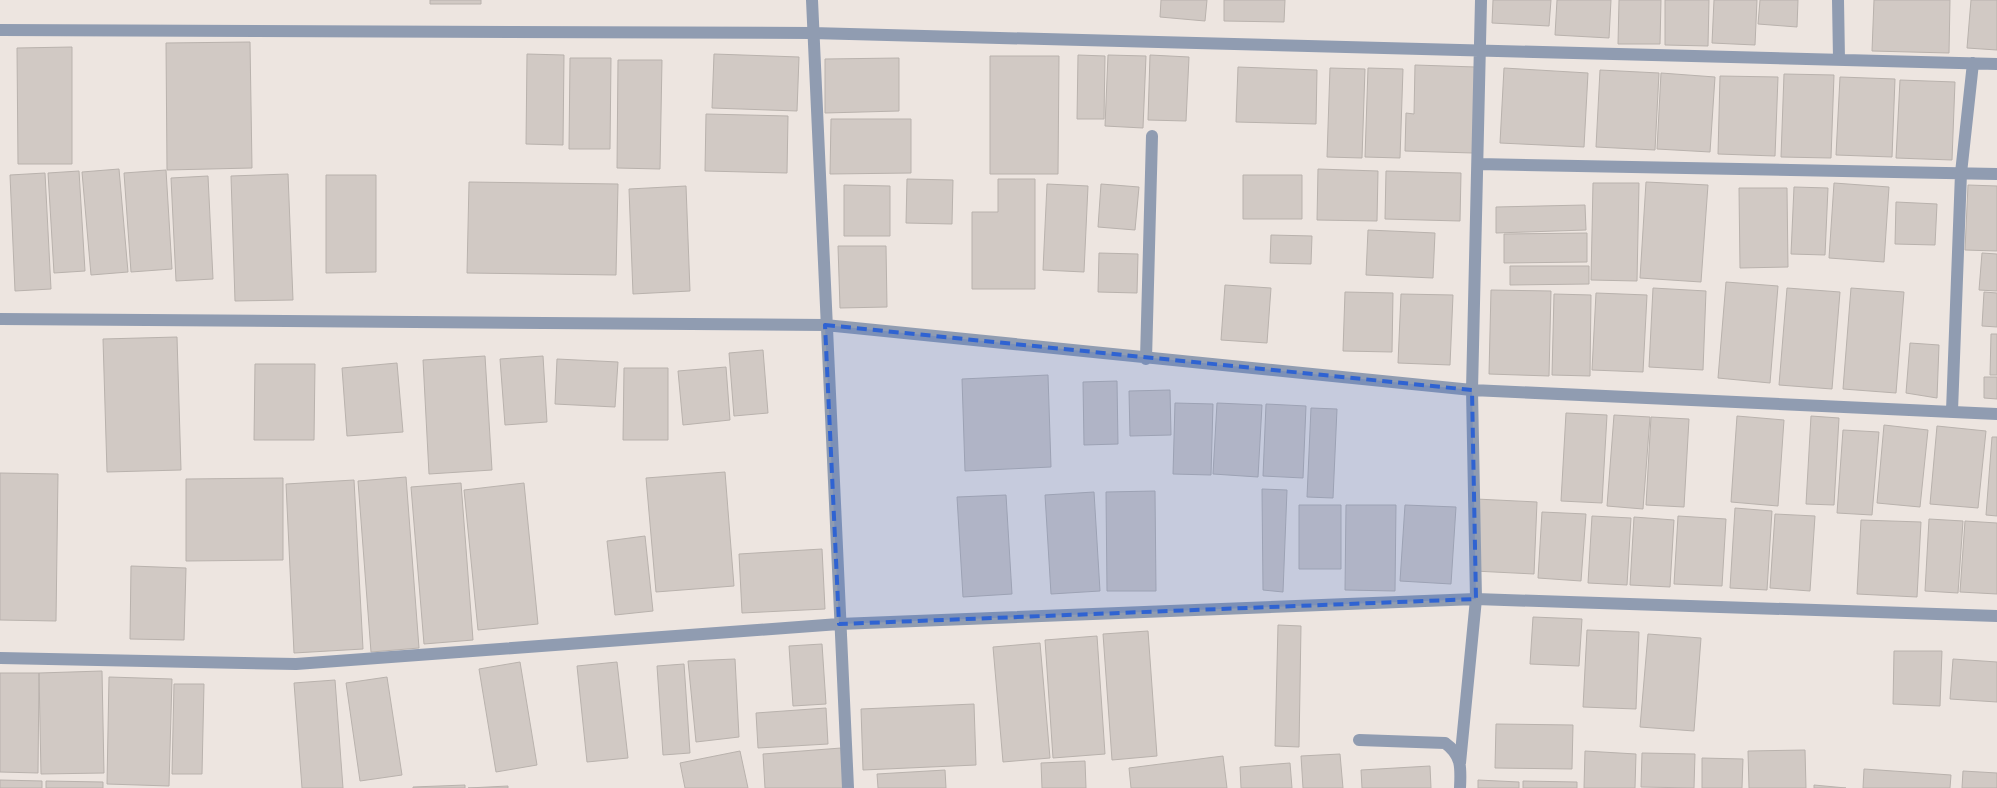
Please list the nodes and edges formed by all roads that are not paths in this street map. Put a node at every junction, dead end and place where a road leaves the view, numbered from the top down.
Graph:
1 (812, 0) edge
2 (1481, 0) edge
3 (1838, 0) edge
4 (0, 30) edge
5 (812, 33) junction
6 (1480, 50) junction
7 (1839, 59) junction
8 (1973, 62) junction
9 (1997, 64) edge
10 (1152, 136) dead end
11 (1478, 164) junction
12 (1961, 173) junction
13 (1997, 174) edge
14 (0, 318) edge
15 (825, 325) junction
16 (1146, 359) junction
17 (1472, 390) junction
18 (1952, 411) junction
19 (1997, 414) edge
20 (1476, 599) junction
21 (1997, 616) edge
22 (839, 624) junction
23 (0, 658) edge
24 (1359, 740) dead end
25 (1460, 764) junction
26 (848, 788) edge
27 (1460, 788) edge

1 - 5 street
2 - 6 street
3 - 7 street
4 - 5 street
5 - 6 street
5 - 15 street
6 - 7 street
6 - 11 street
7 - 8 street
8 - 9 street
8 - 12 street
10 - 16 street
11 - 12 street
11 - 17 street
12 - 13 street
12 - 18 street
14 - 15 street
15 - 16 street
15 - 22 street
16 - 17 street
17 - 18 street
17 - 20 street
18 - 19 street
20 - 21 street
20 - 22 street
20 - 25 street
22 - 23 street
22 - 26 street
24 - 25 street
25 - 27 street

